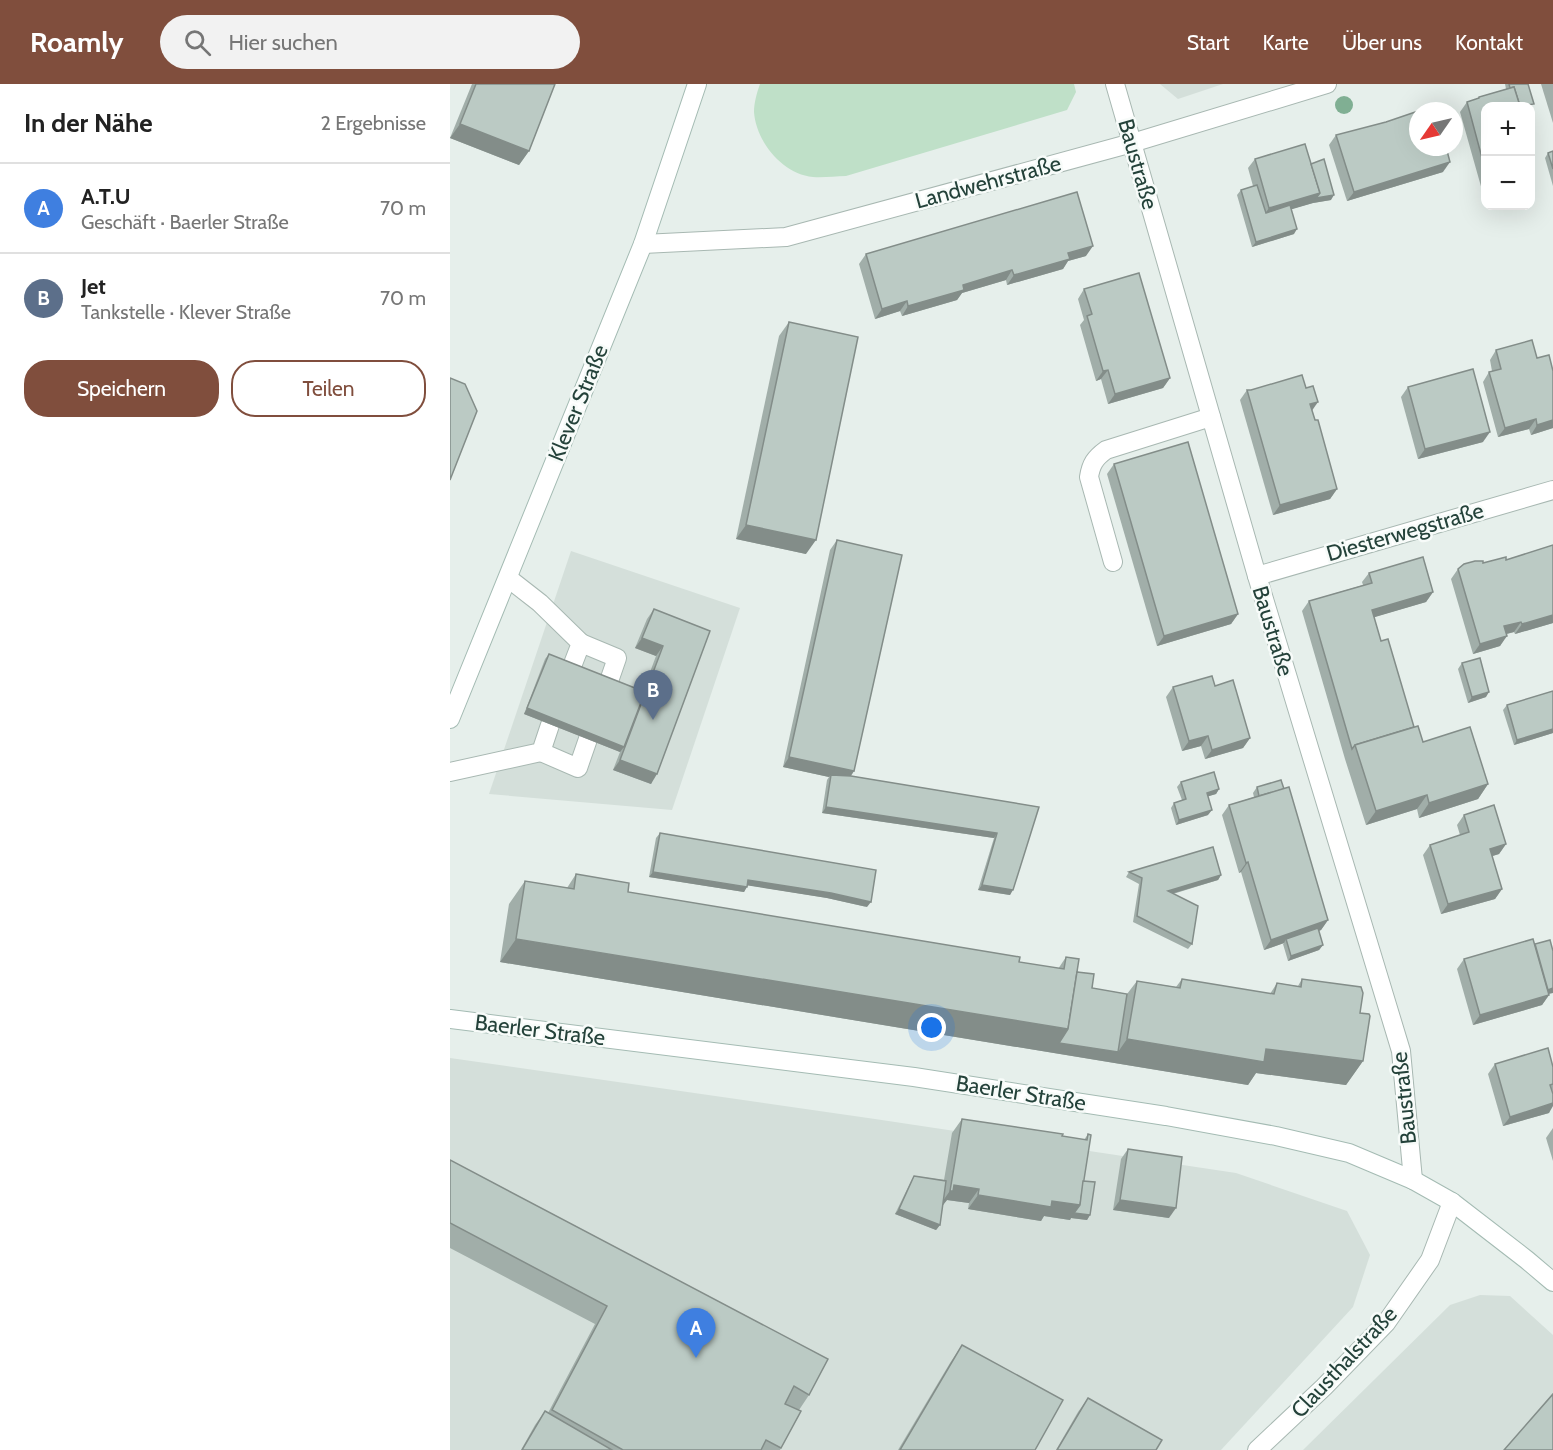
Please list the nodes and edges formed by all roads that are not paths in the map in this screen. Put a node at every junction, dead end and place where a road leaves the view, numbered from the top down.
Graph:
1 (697, 84) edge
2 (1115, 84) edge
3 (1327, 84) edge
4 (1132, 143) junction
5 (643, 244) junction
6 (1211, 417) junction
7 (1553, 490) edge
8 (1113, 562) dead end
9 (1257, 576) junction
10 (508, 578) junction
11 (582, 643) junction
12 (571, 669) edge
13 (608, 684) edge
14 (450, 719) edge
15 (550, 724) edge
16 (588, 739) edge
17 (541, 752) junction
18 (450, 772) edge
19 (450, 1019) edge
20 (1413, 1180) junction
21 (1452, 1202) junction
22 (1553, 1282) edge
23 (1257, 1450) edge

1 - 5 street, Klever Straße
2 - 4 street, Baustraße
3 - 4 street, Landwehrstraße
4 - 5 street, Landwehrstraße
4 - 6 street, Baustraße
5 - 10 street, Klever Straße
6 - 8 street
6 - 9 street, Baustraße
7 - 9 street, Diesterwegstraße
9 - 20 street, Baustraße
10 - 11 street
10 - 14 street, Klever Straße
11 - 12 street
11 - 13 street
15 - 17 street
16 - 17 street
17 - 18 street
19 - 20 street, Baerler Straße
20 - 21 street, Baerler Straße
21 - 22 street, Baerler Straße
21 - 23 street, Clausthalstraße

